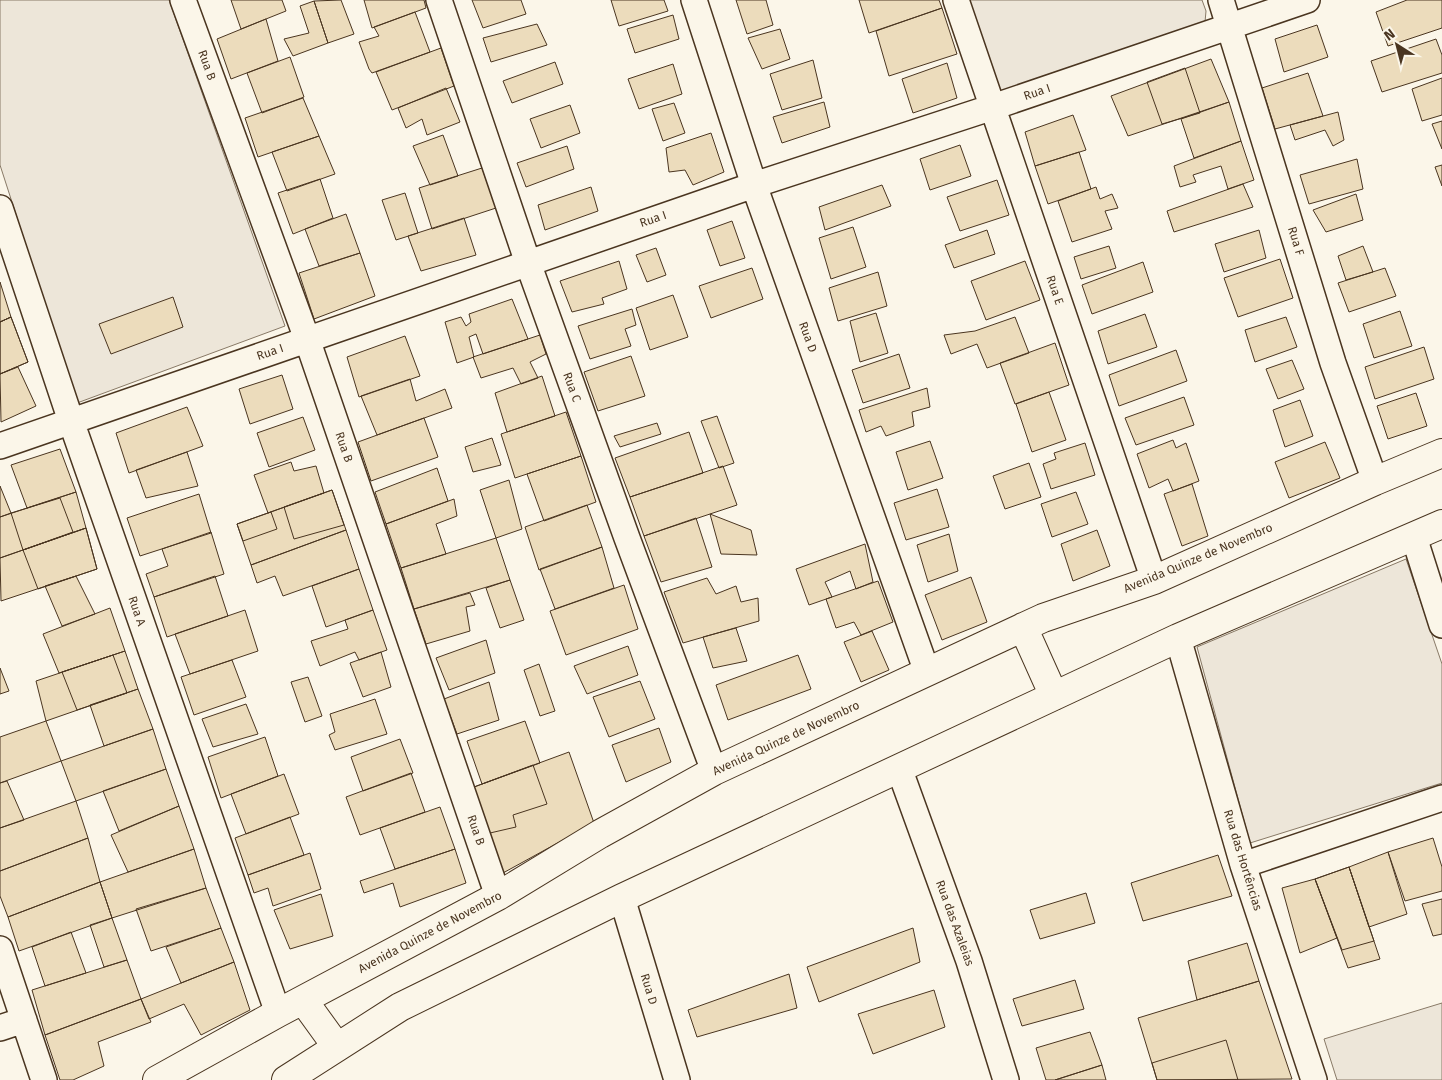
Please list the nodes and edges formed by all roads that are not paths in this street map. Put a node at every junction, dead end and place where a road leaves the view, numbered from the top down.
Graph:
1 (183, 0) edge
2 (438, 0) edge
3 (694, 0) edge
4 (956, 0) edge
5 (1221, 0) edge
6 (1307, 0) edge
7 (1230, 26) junction
8 (993, 107) junction
9 (754, 184) junction
10 (0, 208) edge
11 (528, 263) junction
12 (307, 339) junction
13 (71, 421) junction
14 (0, 446) edge
15 (1442, 453) edge
16 (1375, 480) junction
17 (1442, 524) edge
18 (1414, 537) junction
19 (1154, 580) junction
20 (1442, 625) edge
21 (1023, 627) junction
22 (1178, 638) junction
23 (927, 672) junction
24 (1054, 696) junction
25 (899, 768) junction
26 (714, 770) junction
27 (1442, 798) edge
28 (1243, 865) junction
29 (498, 896) junction
30 (622, 898) junction
31 (0, 949) edge
32 (303, 1000) junction
33 (278, 1014) junction
34 (24, 1020) junction
35 (0, 1028) edge
36 (337, 1047) junction
37 (44, 1080) edge
38 (157, 1080) edge
39 (286, 1080) edge
40 (677, 1080) edge
41 (1006, 1080) edge
42 (1314, 1080) edge

1 - 12 street, Rua B
2 - 11 street, Rua C
3 - 9 street, Rua D
4 - 8 street, Rua E
5 - 7 street, Rua F
6 - 7 street, Rua I
7 - 8 street, Rua I
7 - 16 street, Rua F
8 - 9 street, Rua I
8 - 19 street, Rua E
9 - 11 street, Rua I
9 - 23 street, Rua D
10 - 13 street, Rua A
11 - 12 street, Rua I
11 - 26 street, Rua C
12 - 13 street, Rua I
12 - 29 street, Rua B
13 - 14 street, Rua I
13 - 33 street, Rua A
15 - 16 main road, Avenida Quinze de Novembro
16 - 19 main road, Avenida Quinze de Novembro
17 - 18 main road
18 - 20 street
18 - 22 main road
19 - 21 main road, Avenida Quinze de Novembro
21 - 23 main road, Avenida Quinze de Novembro
21 - 24 main road
22 - 24 main road
22 - 28 street, Rua das Hortências
23 - 26 main road, Avenida Quinze de Novembro
24 - 25 main road
25 - 30 main road
25 - 41 street, Rua das Azaleias
26 - 29 main road, Avenida Quinze de Novembro
27 - 28 street
28 - 42 street, Rua das Hortências
29 - 32 main road, Avenida Quinze de Novembro
30 - 36 main road
30 - 40 street, Rua D
31 - 34 street
32 - 33 main road, Avenida Quinze de Novembro
32 - 36 main road
33 - 38 main road, Avenida Quinze de Novembro
34 - 35 street
34 - 37 street
36 - 39 main road

